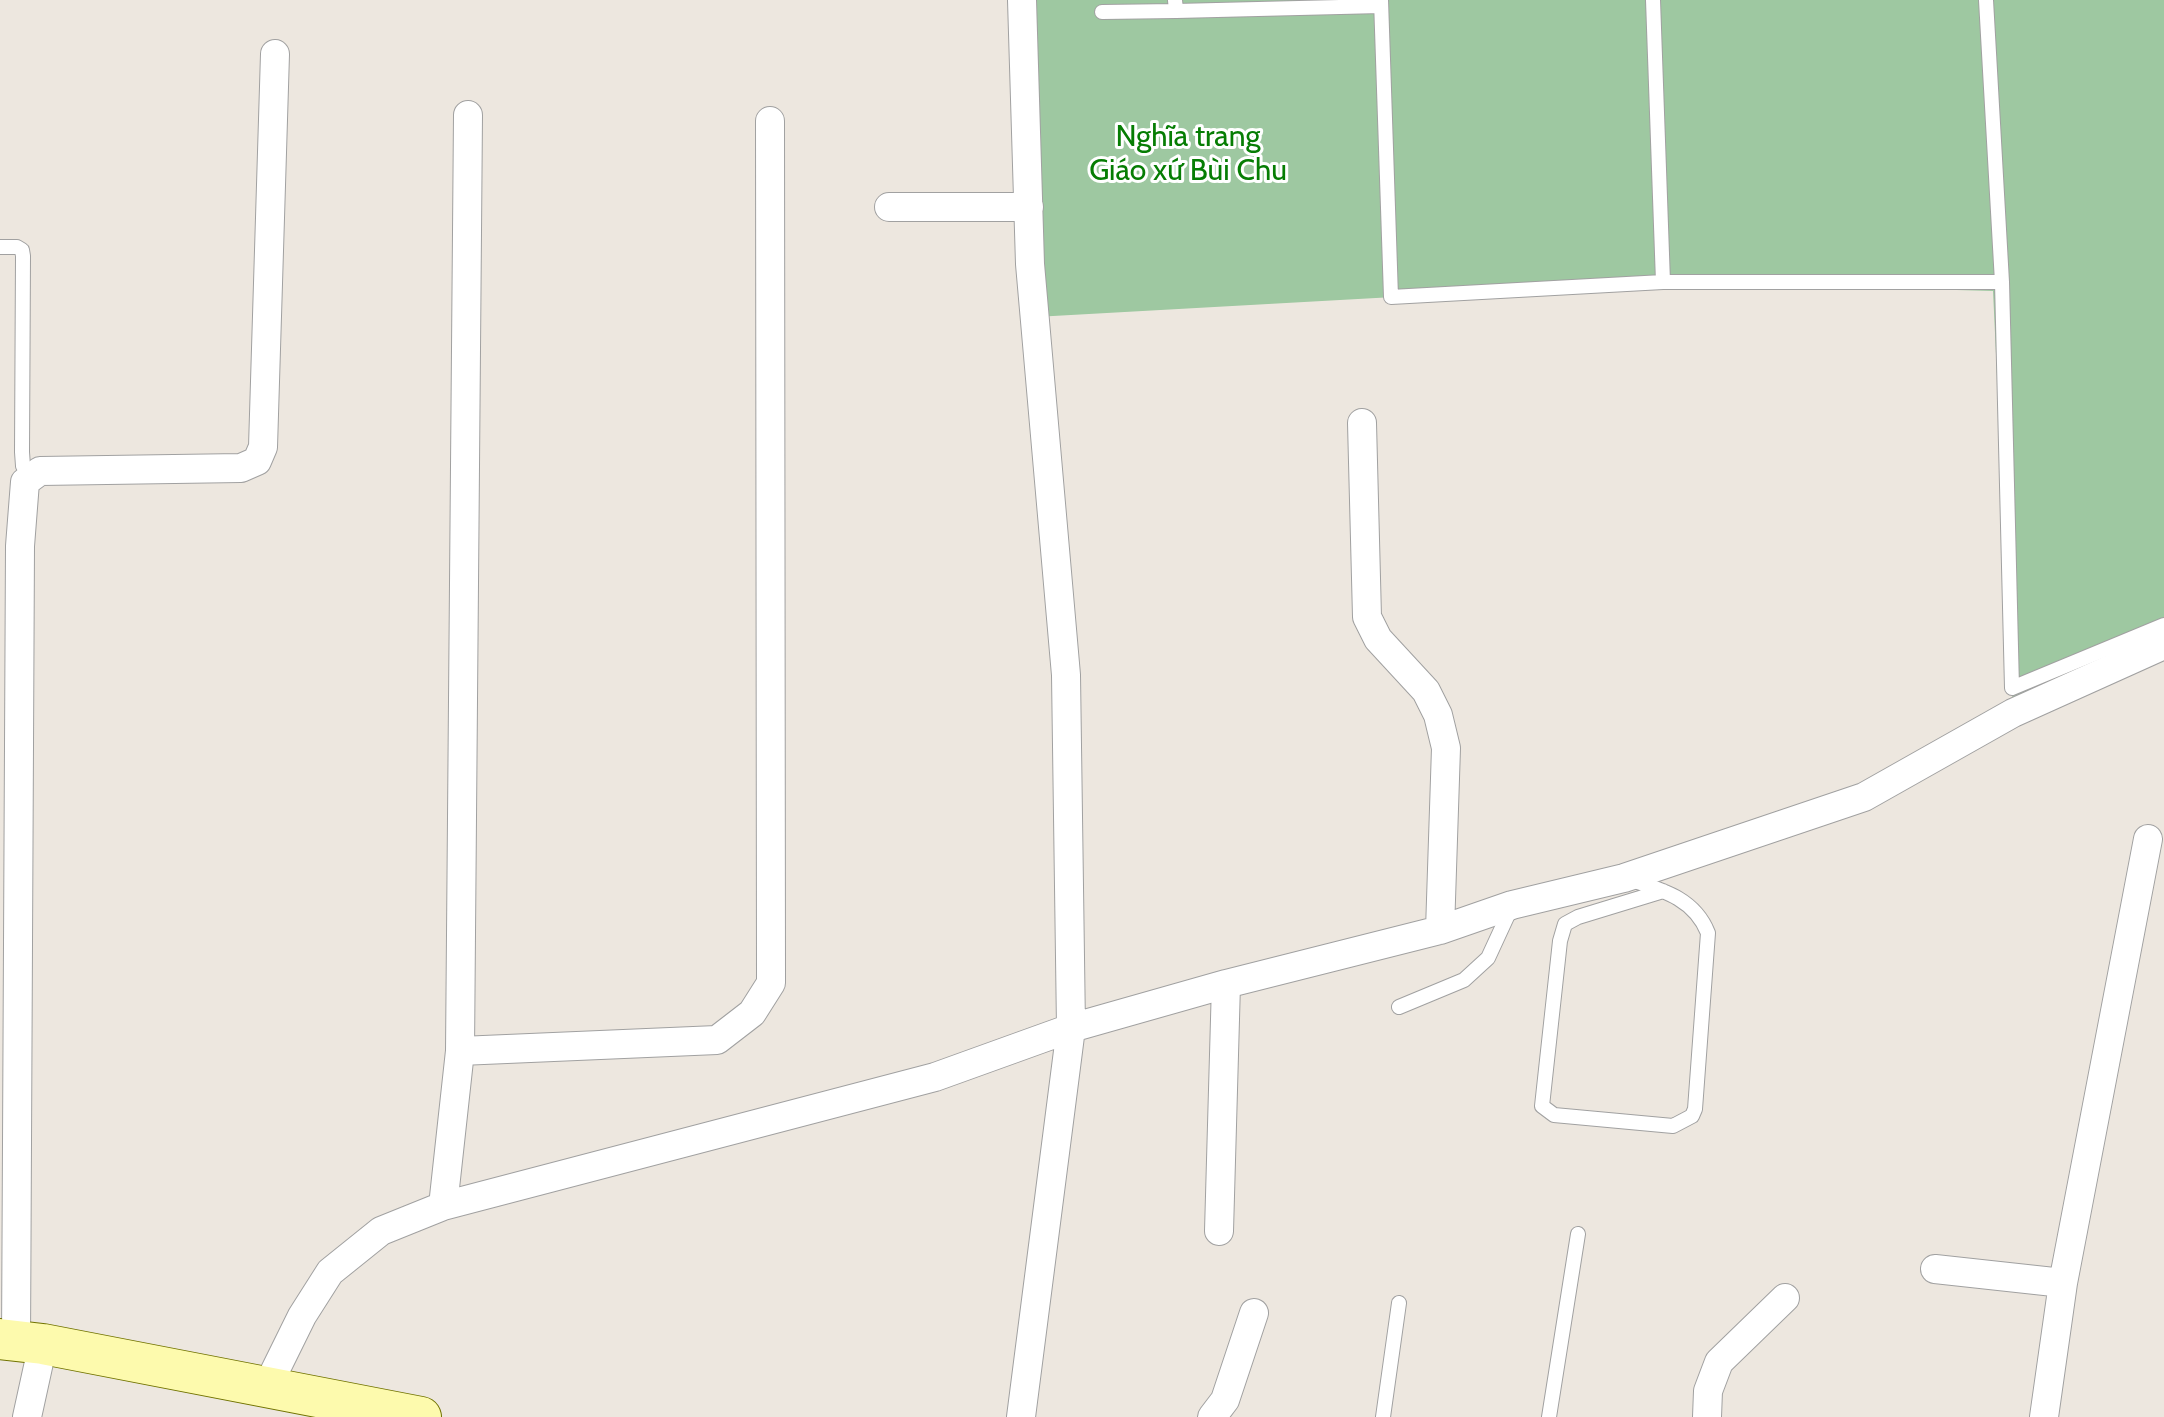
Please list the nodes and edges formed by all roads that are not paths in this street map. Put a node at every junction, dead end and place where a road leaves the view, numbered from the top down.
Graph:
1 (1022, 0) edge
2 (1653, 0) edge
3 (1986, 0) edge
4 (1381, 3) edge
5 (1175, 6) edge
6 (1102, 12) dead end
7 (275, 54) dead end
8 (468, 115) dead end
9 (770, 121) dead end
10 (889, 207) dead end
11 (1029, 207) junction
12 (0, 247) edge
13 (1663, 282) junction
14 (2002, 282) junction
15 (1362, 423) dead end
16 (29, 477) junction
17 (2164, 625) edge
18 (2164, 645) edge
19 (2148, 839) dead end
20 (1624, 878) junction
21 (1663, 891) junction
22 (1512, 905) junction
23 (1440, 930) junction
24 (1226, 984) junction
25 (1399, 1007) dead end
26 (1071, 1028) junction
27 (460, 1051) junction
28 (443, 1206) junction
29 (1219, 1231) dead end
30 (1578, 1234) dead end
31 (1935, 1269) dead end
32 (2063, 1283) junction
33 (1785, 1298) dead end
34 (1399, 1303) dead end
35 (1254, 1313) dead end
36 (19, 1342) edge
37 (267, 1387) junction
38 (27, 1417) edge
39 (421, 1417) edge
40 (1021, 1417) edge
41 (1212, 1417) edge
42 (1383, 1417) edge
43 (1549, 1417) edge
44 (1707, 1417) edge
45 (2044, 1417) edge

1 - 11 street
2 - 13 lane
3 - 14 lane
4 - 5 lane
4 - 13 lane
5 - 6 lane
7 - 16 street
8 - 27 street
9 - 27 street
10 - 11 street
11 - 26 street
12 - 16 lane
13 - 14 lane
14 - 17 lane
15 - 23 street
16 - 36 street
18 - 20 street
19 - 32 street
20 - 21 lane
20 - 22 street
21 - 21 lane
22 - 23 street
22 - 25 lane
23 - 24 street
24 - 26 street
24 - 29 street
26 - 28 street
26 - 40 street
27 - 28 street
28 - 37 street
30 - 43 lane
31 - 32 street
32 - 45 street
33 - 44 street
34 - 42 lane
35 - 41 street
36 - 37 main road
36 - 38 street
37 - 39 main road

